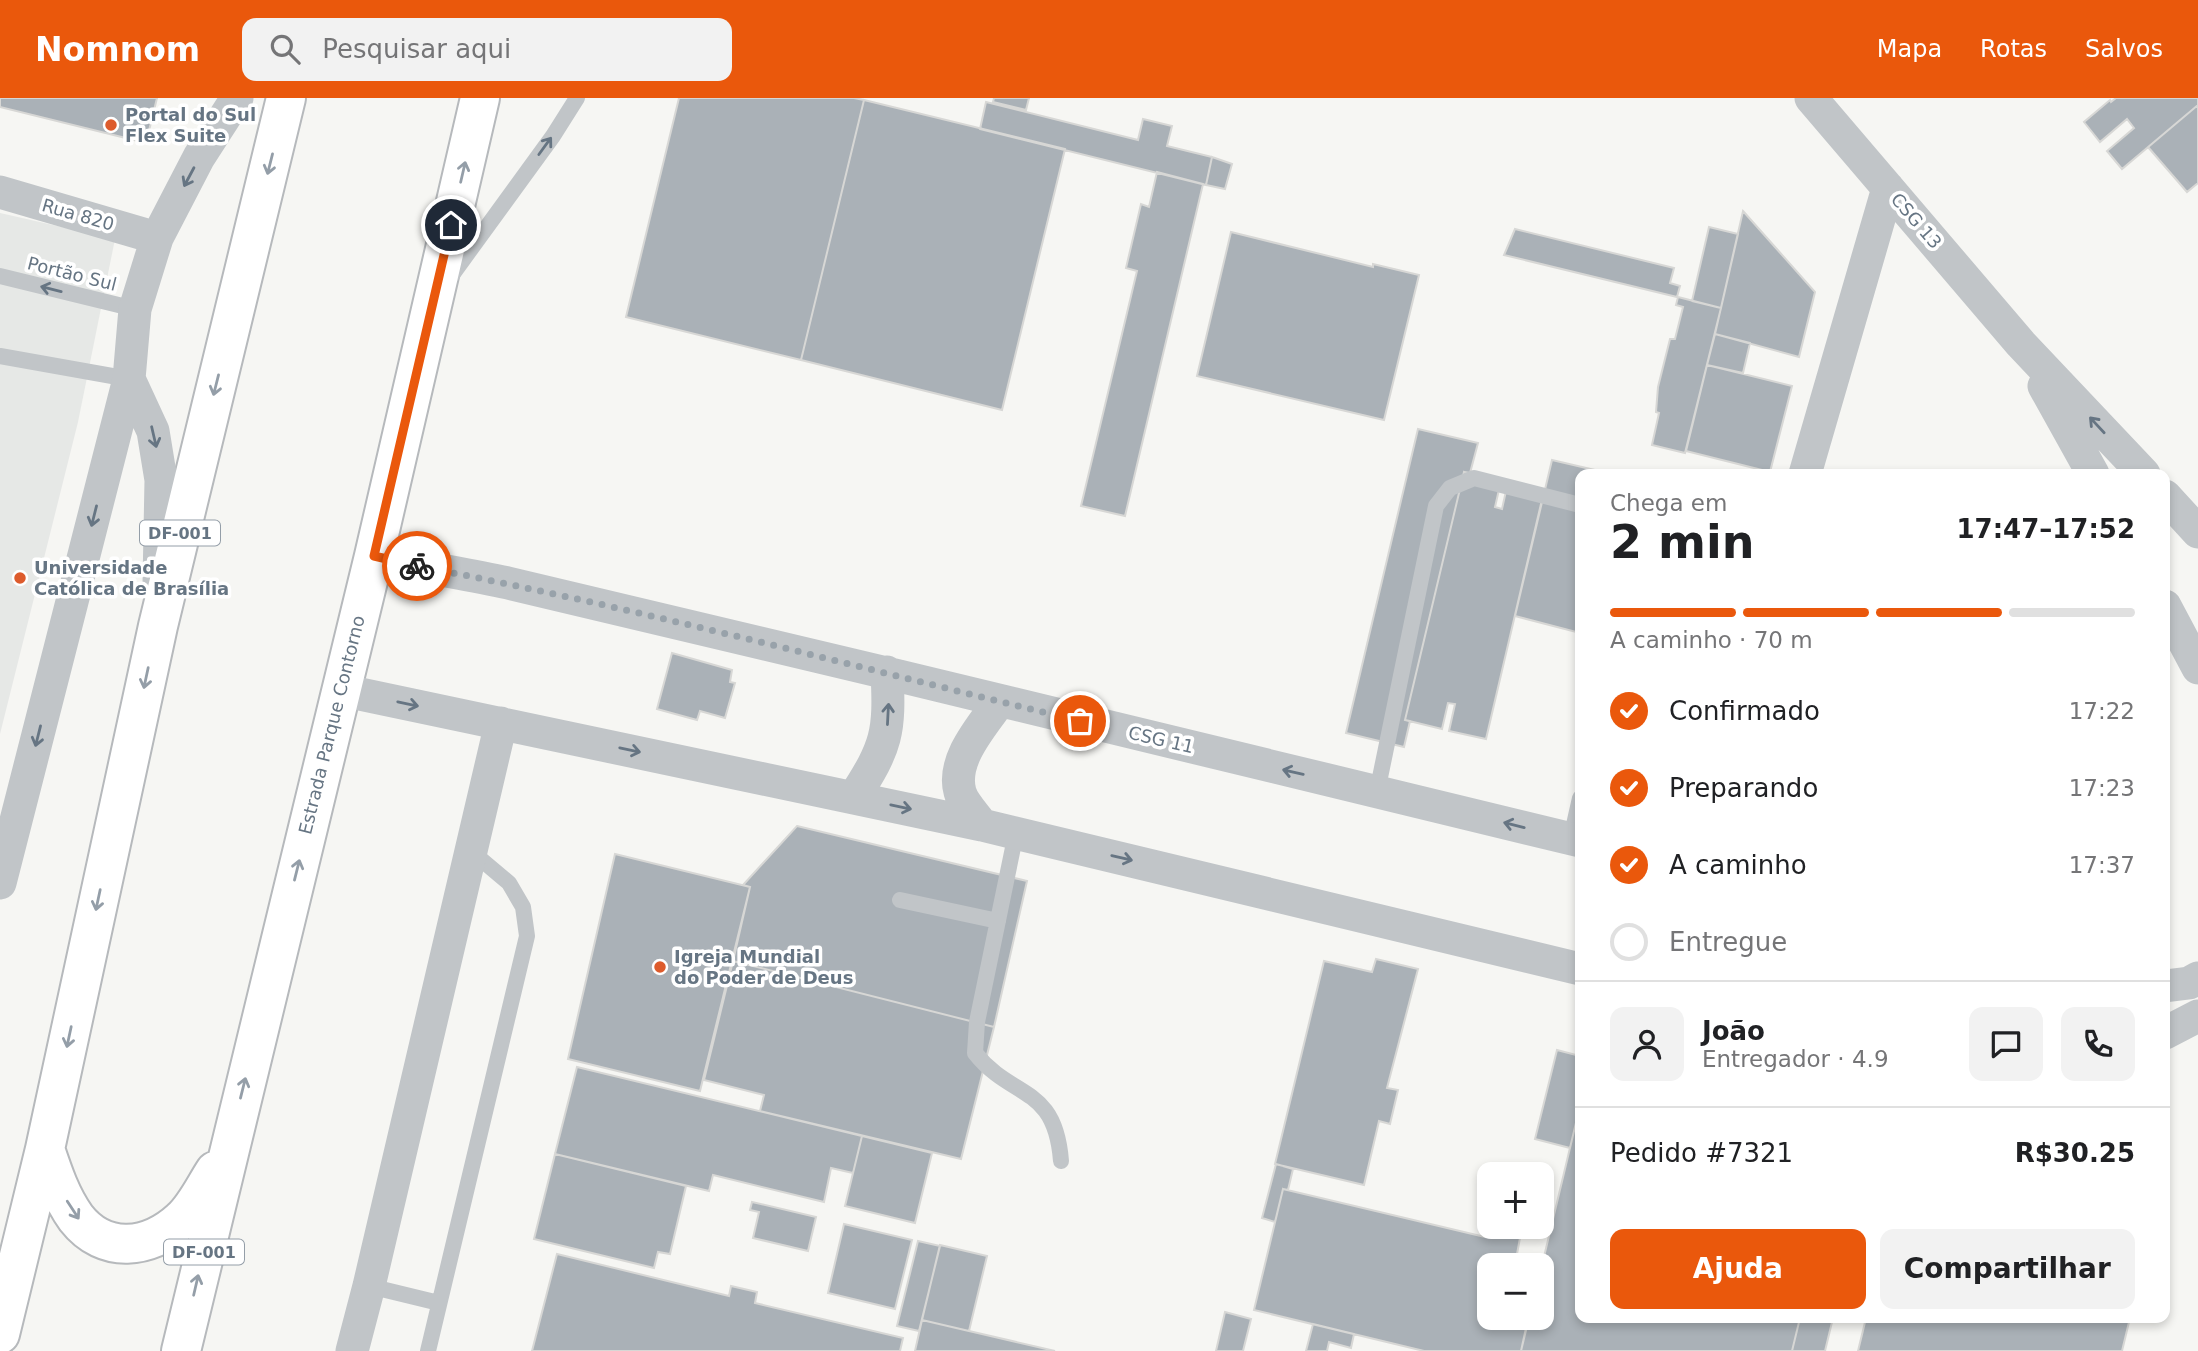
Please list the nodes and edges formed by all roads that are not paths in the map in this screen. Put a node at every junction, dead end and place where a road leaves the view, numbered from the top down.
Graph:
1 (237, 98) edge
2 (286, 98) edge
3 (480, 98) edge
4 (577, 98) edge
5 (1811, 98) edge
6 (1888, 188) junction
7 (0, 192) edge
8 (157, 238) junction
9 (0, 276) edge
10 (433, 301) junction
11 (135, 309) junction
12 (2021, 344) junction
13 (0, 356) edge
14 (129, 379) junction
15 (1806, 469) edge
16 (2090, 469) edge
17 (2139, 469) edge
18 (2170, 501) edge
19 (1575, 504) edge
20 (2198, 532) edge
21 (374, 556) junction
22 (2170, 615) edge
23 (158, 626) junction
24 (2198, 668) edge
25 (887, 672) junction
26 (341, 690) junction
27 (999, 702) junction
28 (501, 723) junction
29 (1377, 792) junction
30 (854, 797) junction
31 (982, 824) junction
32 (1016, 833) junction
33 (1575, 840) edge
34 (471, 851) junction
35 (0, 883) edge
36 (900, 900) dead end
37 (998, 921) junction
38 (1575, 968) edge
39 (2198, 978) edge
40 (2170, 985) edge
41 (2198, 1016) edge
42 (2170, 1030) edge
43 (45, 1149) junction
44 (227, 1154) junction
45 (1060, 1161) dead end
46 (369, 1286) junction
47 (439, 1303) junction
48 (0, 1334) edge
49 (181, 1351) edge
50 (352, 1351) edge
51 (428, 1351) edge

1 -> 8 street
2 -> 23 highway, DF-001
10 -> 3 highway, Estrada Parque Contorno / DF-001
10 -> 4 lane
5 - 6 street, CSG 13
6 - 12 street, CSG 13
6 - 15 street
7 - 8 street, Rua 820
8 - 11 street
11 -> 9 lane, Portão Sul
10 - 21 highway, Estrada Parque Contorno / DF-001
11 - 14 street
12 - 16 street
17 -> 12 street
13 - 14 lane
14 -> 23 street
14 -> 35 street
18 - 20 street
19 - 29 lane
21 - 25 street, CSG 11
21 - 26 highway, Estrada Parque Contorno / DF-001
22 - 24 street
23 -> 43 highway, DF-001
25 - 27 street, CSG 11
30 -> 25 street
26 -> 28 street
44 -> 26 highway, Estrada Parque Contorno / DF-001
29 -> 27 street, CSG 11
27 - 31 street
28 -> 30 street
28 - 34 street
33 -> 29 street, CSG 11
30 -> 31 street
31 - 32 street
32 - 37 lane
32 -> 38 street
34 - 46 street
34 - 47 lane
36 - 37 lane
37 - 45 lane
39 - 40 street
41 - 42 street
43 -> 44 highway
43 - 48 highway, DF-001
49 -> 44 highway, Estrada Parque Contorno / DF-001
46 - 47 lane
46 - 50 street
47 - 51 lane

